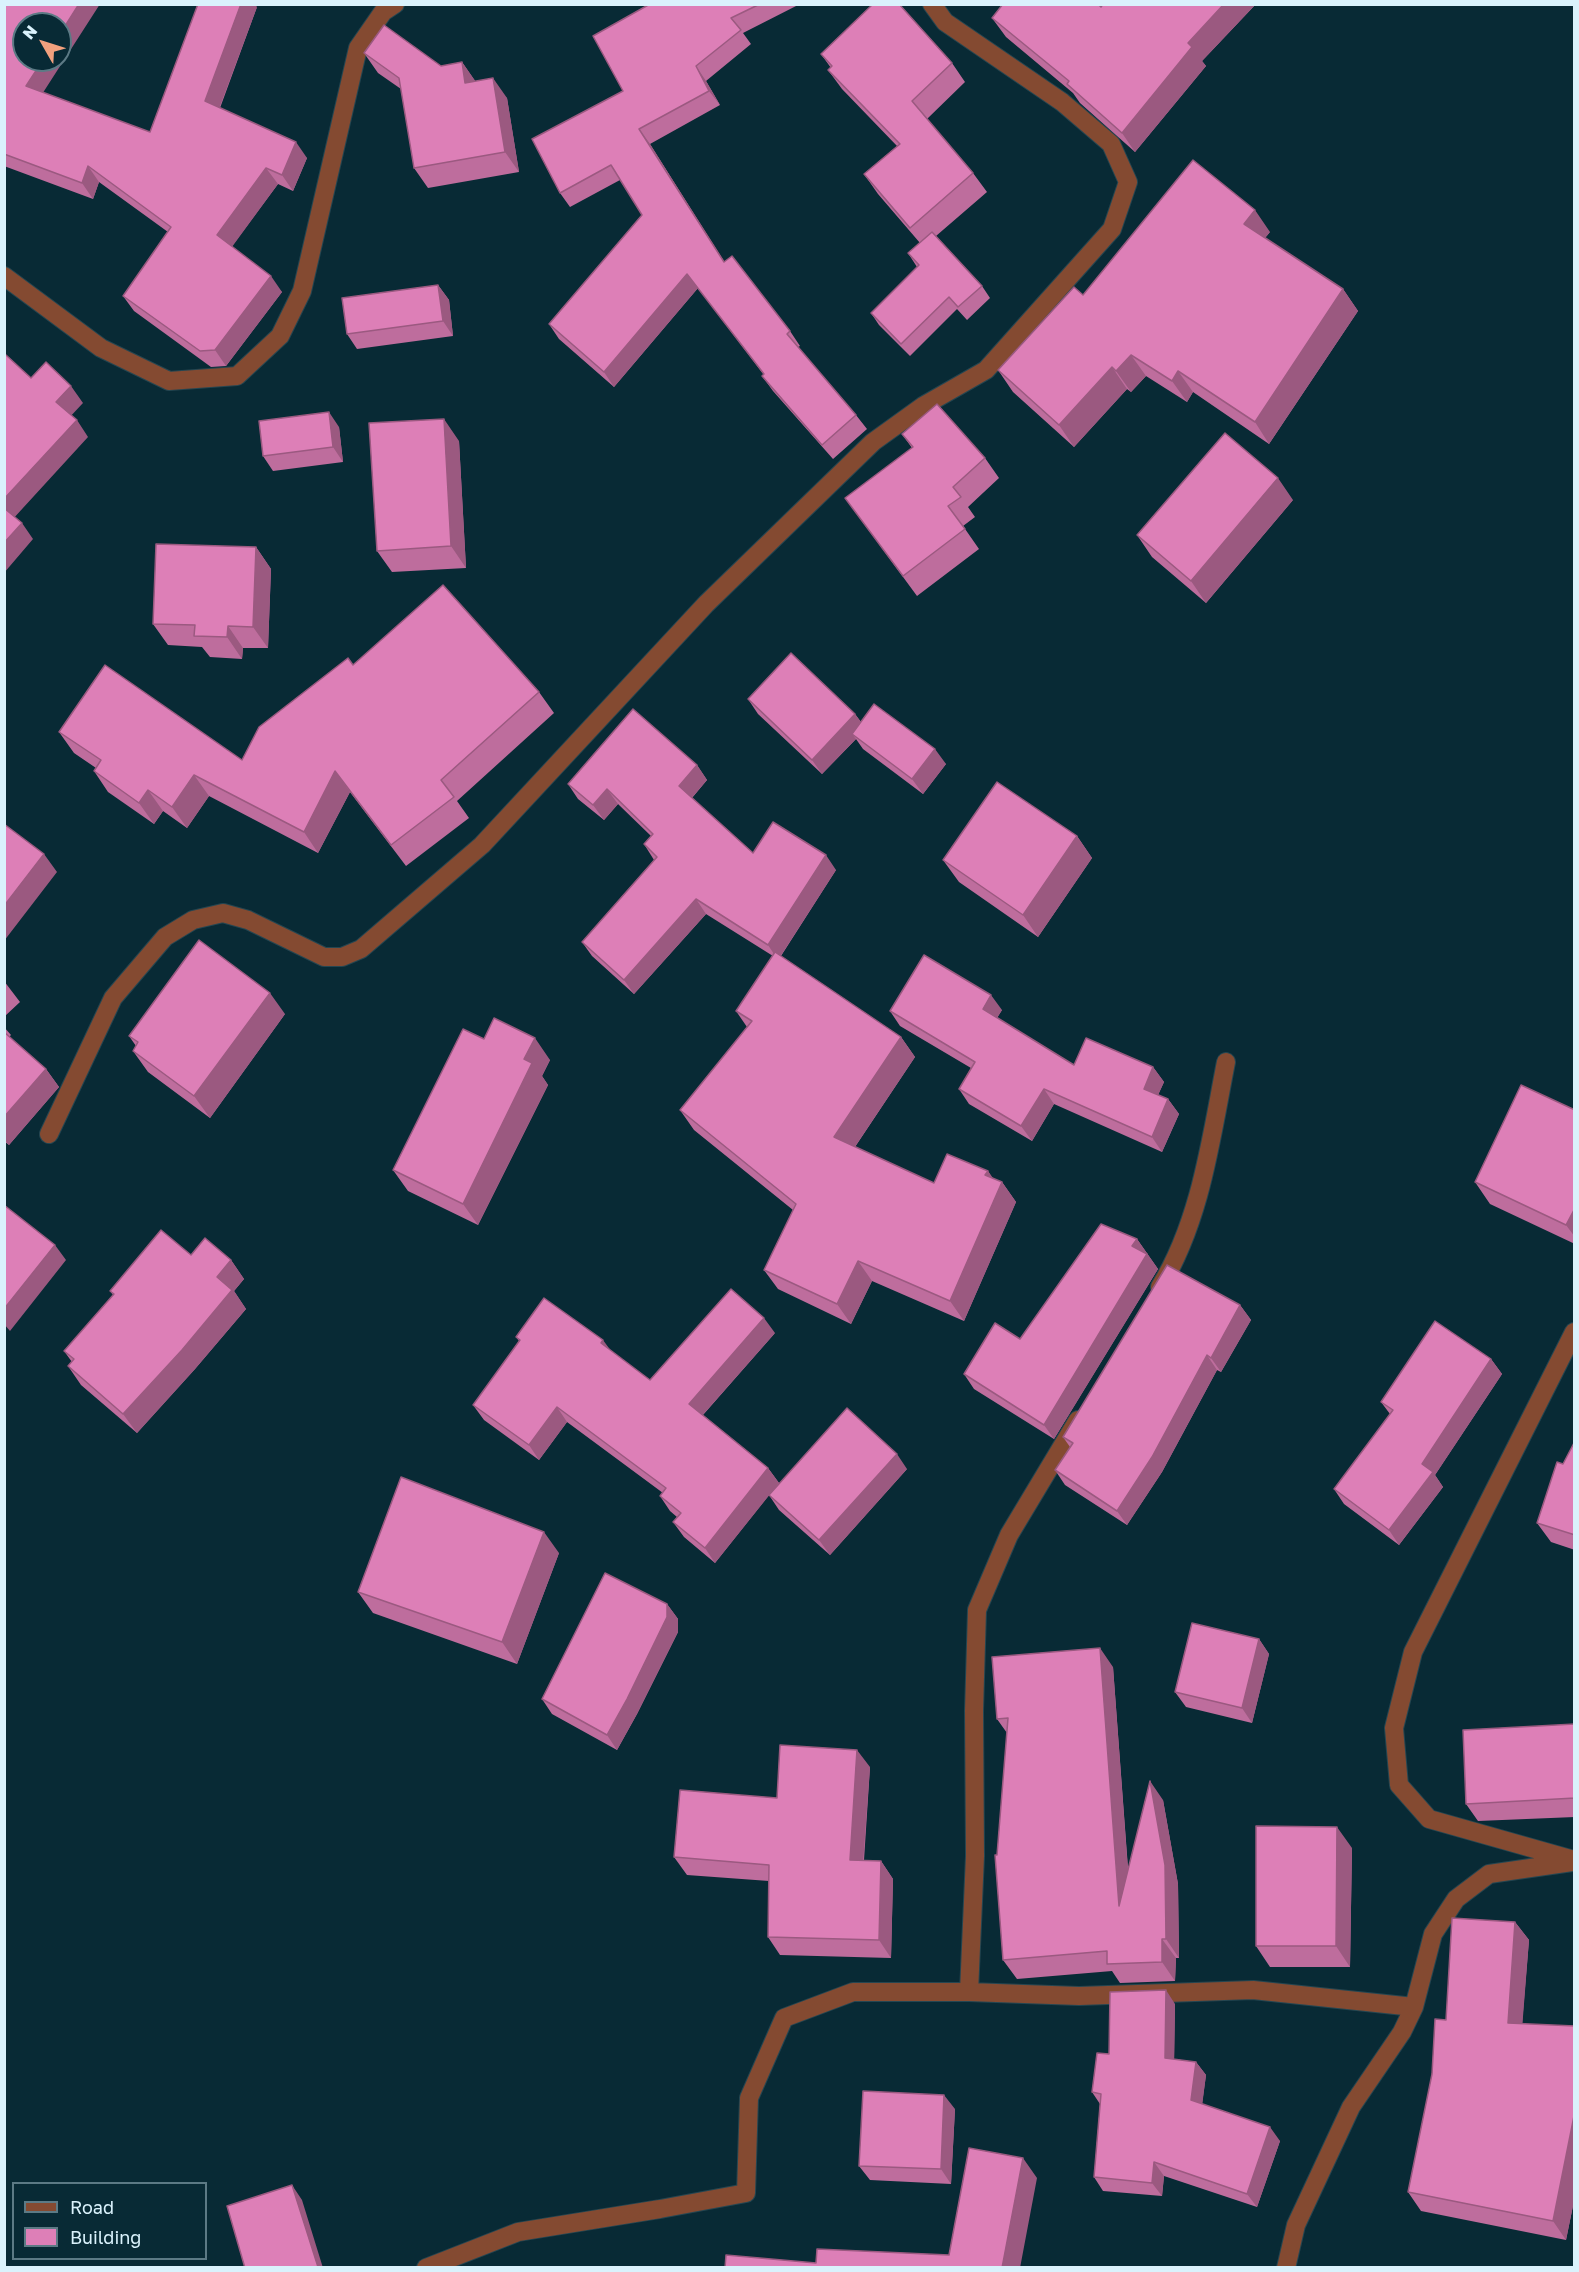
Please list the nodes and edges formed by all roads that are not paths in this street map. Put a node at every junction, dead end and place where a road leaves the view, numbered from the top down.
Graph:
1 (395, 4) edge
2 (932, 4) edge
3 (4, 276) edge
4 (1226, 1062) dead end
5 (49, 1134) dead end
6 (1150, 1302) edge
7 (1575, 1332) edge
8 (1085, 1408) edge
9 (1575, 1861) edge
10 (969, 1992) junction
11 (1414, 2007) junction
12 (426, 2268) edge
13 (1287, 2268) edge

1 - 3 street
2 - 5 street
4 - 6 street
7 - 9 street
8 - 10 street
9 - 11 street
10 - 11 street
10 - 12 street
11 - 13 street

